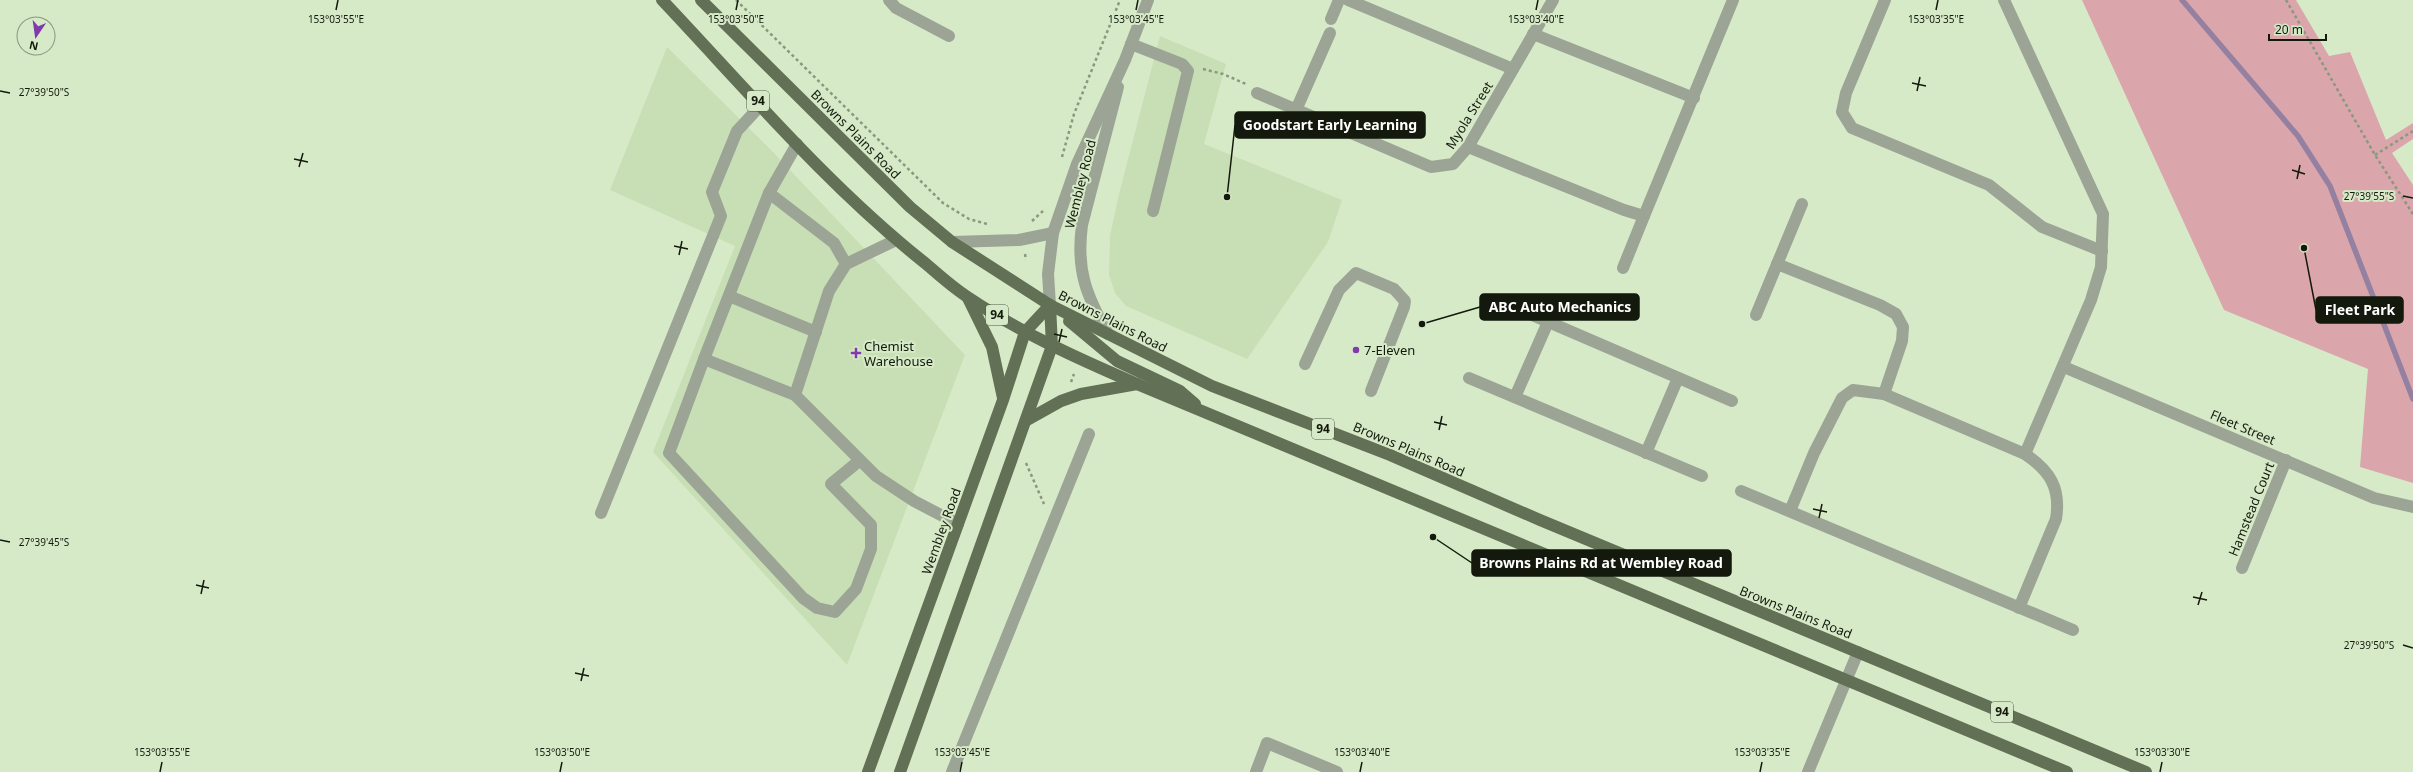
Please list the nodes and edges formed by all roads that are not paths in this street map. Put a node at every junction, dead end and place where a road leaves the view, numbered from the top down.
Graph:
1 (662, 0) edge
2 (701, 0) edge
3 (888, 0) edge
4 (1148, 0) edge
5 (1339, 0) edge
6 (1348, 0) edge
7 (1553, 0) edge
8 (1733, 0) edge
9 (1886, 0) edge
10 (2004, 0) edge
11 (1331, 19) dead end
12 (1330, 34) dead end
13 (1533, 34) junction
14 (949, 36) dead end
15 (1132, 44) junction
16 (1125, 60) junction
17 (1513, 69) junction
18 (1256, 93) road end
19 (1694, 98) junction
20 (761, 104) junction
21 (1296, 110) junction
22 (797, 144) junction
23 (1468, 147) junction
24 (768, 193) junction
25 (1802, 204) dead end
26 (1153, 210) dead end
27 (1644, 216) junction
28 (1053, 233) junction
29 (896, 240) junction
30 (952, 242) junction
31 (2102, 252) junction
32 (846, 264) junction
33 (1777, 264) junction
34 (1623, 268) dead end
35 (729, 296) junction
36 (968, 298) junction
37 (1500, 301) dead end
38 (1050, 306) junction
39 (1756, 315) dead end
40 (1548, 322) junction
41 (816, 332) junction
42 (1025, 332) junction
43 (1108, 334) junction
44 (1052, 346) junction
45 (704, 359) junction
46 (1305, 364) dead end
47 (2064, 366) junction
48 (1469, 378) dead end
49 (1678, 378) junction
50 (1137, 384) junction
51 (1371, 391) dead end
52 (1884, 394) junction
53 (794, 395) junction
54 (1515, 397) junction
55 (1003, 400) junction
56 (1732, 401) dead end
57 (1203, 411) junction
58 (1027, 420) junction
59 (1089, 434) dead end
60 (1646, 453) junction
61 (2025, 454) junction
62 (860, 460) junction
63 (2286, 460) junction
64 (1702, 476) dead end
65 (1741, 491) dead end
66 (2413, 507) edge
67 (1790, 511) junction
68 (601, 513) dead end
69 (958, 524) junction
70 (2242, 568) dead end
71 (2019, 608) junction
72 (2073, 630) dead end
73 (1858, 652) junction
74 (1846, 680) junction
75 (868, 772) edge
76 (900, 772) edge
77 (952, 772) edge
78 (1256, 772) edge
79 (1337, 772) edge
80 (1808, 772) edge
81 (2067, 772) edge
82 (2146, 772) edge

1 - 20 main road, 94
2 - 30 main road, Browns Plains Road / 94
3 - 14 street
4 - 15 street, Wembley Road
5 - 11 street
6 - 17 street
7 - 13 street, Myola Street
8 - 19 street
9 - 31 street
10 - 31 street
12 - 21 street
13 - 17 street, Myola Street
13 - 19 street
15 - 16 street, Wembley Road
15 - 26 street
16 - 28 street, Wembley Road
16 - 43 street, Wembley Road
17 - 23 street, Myola Street
18 - 21 street, Myola Street
19 - 27 street
20 - 22 main road, 94
20 - 68 street
21 - 23 street, Myola Street
22 - 24 street
22 - 29 main road, 94
23 - 27 street
24 - 32 street
24 - 35 street
25 - 33 street
27 - 34 street
28 - 30 street
28 - 38 street, Wembley Road
29 - 32 street
29 - 36 main road, 94
30 - 38 main road, Browns Plains Road / 94
31 - 47 street
32 - 41 street
33 - 39 street
33 - 52 street
35 - 41 street
35 - 45 street
36 - 42 main road, 94
36 - 55 main road
37 - 40 street
38 - 42 main road, Wembley Road
38 - 43 main road, Browns Plains Road / 94
38 - 44 main road, Wembley Road
38 - 57 main road
40 - 49 street
40 - 54 street
41 - 53 street
42 - 44 main road, 94
42 - 55 main road, Wembley Road
43 - 73 main road, Browns Plains Road / 94
44 - 50 main road, 94
44 - 58 main road, Wembley Road
45 - 53 street
45 - 62 street
46 - 51 street
47 - 61 street
47 - 63 street, Fleet Street
48 - 54 street
49 - 56 street
49 - 60 street
50 - 57 main road, 94
50 - 58 main road
52 - 61 street
52 - 67 street
53 - 62 street
54 - 60 street
55 - 69 main road, Wembley Road
57 - 74 main road, 94
58 - 76 main road, Wembley Road
59 - 77 street
60 - 64 street
61 - 71 street
62 - 69 street
63 - 66 street, Fleet Street
63 - 70 street, Hamstead Court
65 - 67 street
67 - 71 street
69 - 75 main road, Wembley Road
71 - 72 street
73 - 74 street
73 - 82 main road, Browns Plains Road / 94
74 - 80 street
74 - 81 main road, 94
78 - 79 street

